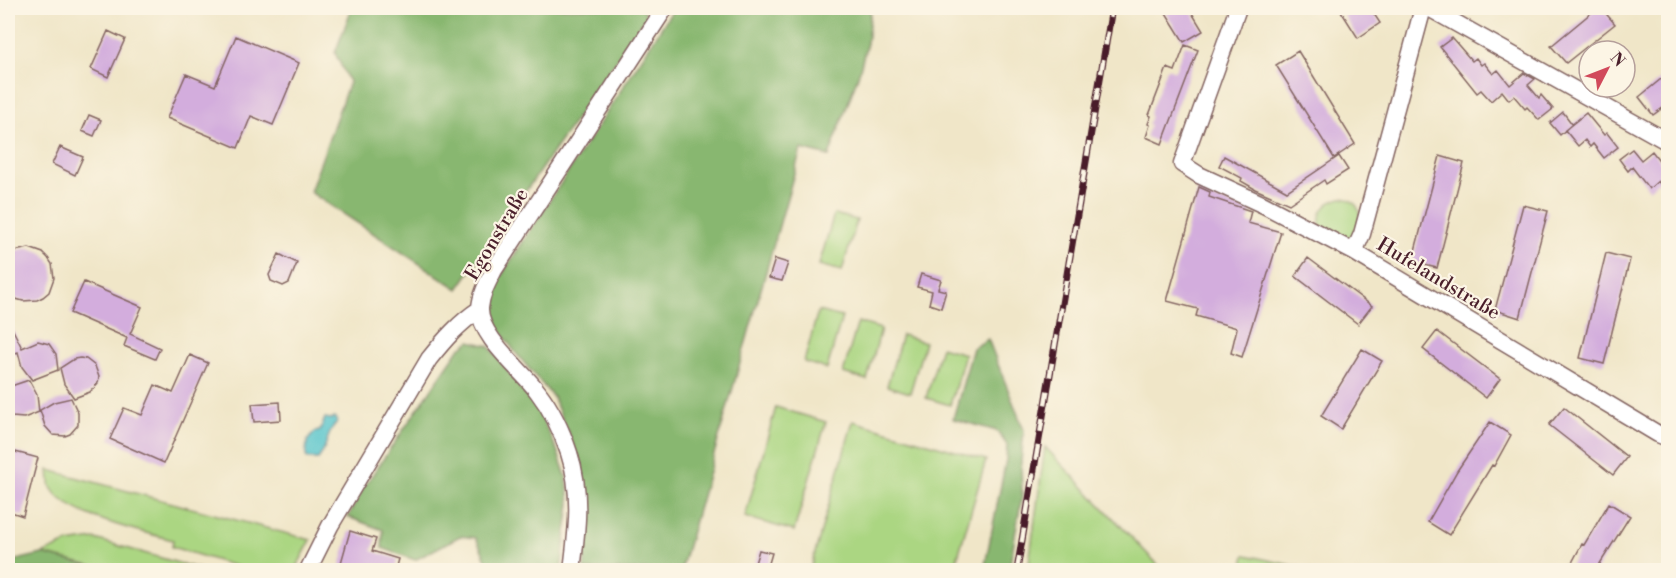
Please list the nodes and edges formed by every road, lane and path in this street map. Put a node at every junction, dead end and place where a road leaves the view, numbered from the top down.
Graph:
1 (665, 8) edge
2 (1238, 8) edge
3 (1423, 8) edge
4 (1429, 8) edge
5 (1668, 142) edge
6 (1354, 252) junction
7 (480, 309) junction
8 (1668, 438) edge
9 (308, 570) edge
10 (572, 570) edge

1 - 7 street, Egonstraße
2 - 6 street, Hufelandstraße
3 - 6 street
4 - 5 street
6 - 8 street, Hufelandstraße
7 - 9 street, Egonstraße
7 - 10 street

